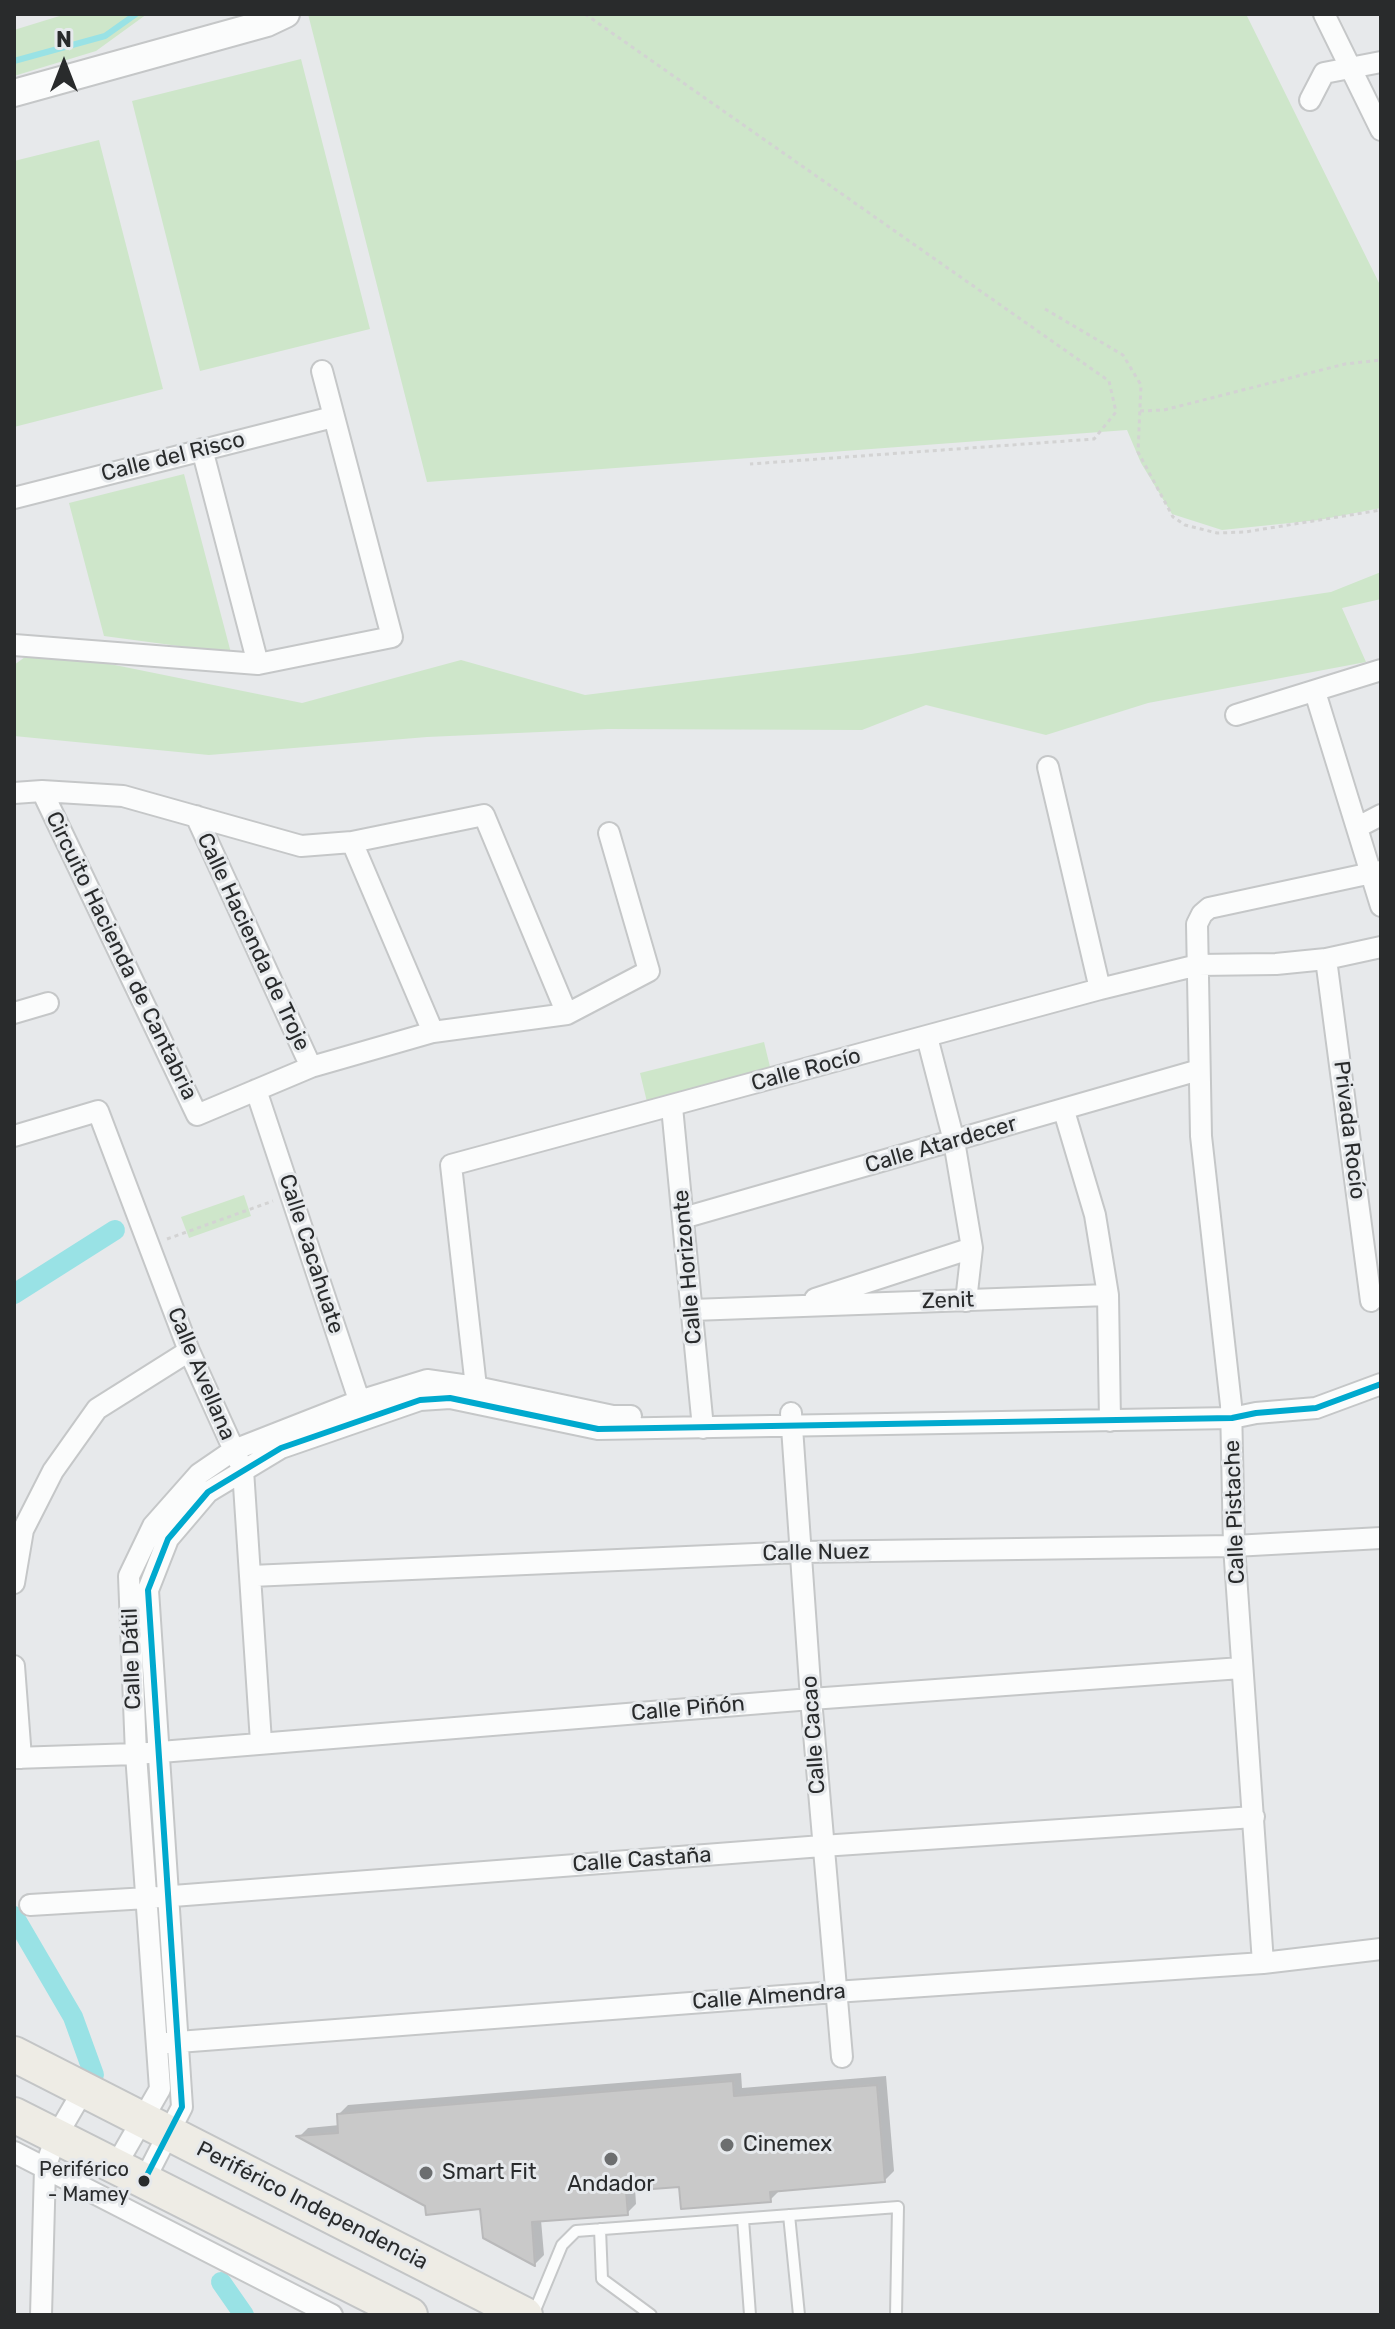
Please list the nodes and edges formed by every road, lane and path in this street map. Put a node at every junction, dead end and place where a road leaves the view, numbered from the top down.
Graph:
1 (286, 14) edge
2 (585, 14) edge
3 (1324, 14) edge
4 (1381, 62) edge
5 (1350, 66) junction
6 (14, 93) edge
7 (1310, 100) dead end
8 (1381, 130) edge
9 (1045, 309) dead end
10 (1381, 360) edge
11 (322, 371) dead end
12 (1140, 411) junction
13 (333, 417) junction
14 (202, 449) junction
15 (750, 464) dead end
16 (14, 498) edge
17 (1381, 510) edge
18 (14, 645) edge
19 (258, 664) junction
20 (1381, 670) edge
21 (1315, 692) junction
22 (1236, 715) dead end
23 (1048, 767) dead end
24 (42, 791) junction
25 (14, 793) edge
26 (1381, 815) edge
27 (196, 816) junction
28 (1358, 827) junction
29 (609, 833) dead end
30 (352, 842) junction
31 (1377, 872) edge
32 (1381, 906) edge
33 (1381, 947) edge
34 (1326, 959) junction
35 (1198, 965) junction
36 (1100, 989) junction
37 (48, 1003) dead end
38 (14, 1013) edge
39 (567, 1014) junction
40 (433, 1032) junction
41 (927, 1037) junction
42 (311, 1067) junction
43 (1199, 1070) junction
44 (256, 1090) junction
45 (672, 1107) junction
46 (1064, 1111) junction
47 (14, 1136) edge
48 (954, 1141) junction
49 (291, 1195) junction
50 (683, 1218) junction
51 (149, 1245) junction
52 (972, 1248) junction
53 (1373, 1250) edge
54 (1108, 1295) junction
55 (966, 1301) junction
56 (1371, 1301) dead end
57 (788, 1308) junction
58 (692, 1310) junction
59 (189, 1351) junction
60 (1381, 1384) edge
61 (476, 1387) junction
62 (362, 1410) junction
63 (1232, 1411) junction
64 (1109, 1415) junction
65 (791, 1420) junction
66 (702, 1421) junction
67 (234, 1450) junction
68 (243, 1470) junction
69 (1381, 1538) edge
70 (1234, 1546) junction
71 (801, 1552) junction
72 (251, 1576) junction
73 (14, 1583) edge
74 (14, 1666) edge
75 (1241, 1668) junction
76 (811, 1699) junction
77 (261, 1742) junction
78 (157, 1753) junction
79 (136, 1754) junction
80 (17, 1758) edge
81 (1254, 1817) junction
82 (822, 1846) junction
83 (169, 1896) junction
84 (147, 1898) junction
85 (30, 1905) dead end
86 (1381, 1949) edge
87 (1263, 1963) junction
88 (835, 1992) junction
89 (178, 2042) junction
90 (157, 2044) junction
91 (14, 2054) edge
92 (842, 2057) dead end
93 (84, 2089) junction
94 (14, 2115) edge
95 (156, 2126) junction
96 (14, 2152) edge
97 (51, 2152) junction
98 (130, 2174) junction
99 (789, 2215) junction
100 (743, 2219) junction
101 (600, 2229) junction
102 (41, 2315) edge
103 (332, 2315) edge
104 (410, 2315) edge
105 (525, 2315) edge
106 (533, 2315) edge
107 (651, 2315) edge
108 (750, 2315) edge
109 (799, 2315) edge
110 (896, 2315) edge

1 - 6 street
2 - 15 path
3 - 5 street
4 - 5 street
5 - 7 street
5 - 8 street
9 - 12 path
10 - 12 path
11 - 13 street
12 - 17 path
13 - 14 street, Calle del Risco
13 - 19 street
14 - 16 street, Calle del Risco
14 - 19 street
18 - 19 street
20 - 21 street
21 - 22 street
21 - 28 street
23 - 36 street
24 - 25 street
24 - 27 street, Circuito Hacienda de Cantabria
24 - 44 street, Circuito Hacienda de Cantabria
26 - 28 street
27 - 30 street, Circuito Hacienda de Cantabria
27 - 42 street, Calle Hacienda de Troje
28 - 31 street
29 - 39 street, Circuito Hacienda de Cantabria
30 - 39 street, Circuito Hacienda de Cantabria
30 - 40 street
31 - 32 street
31 - 35 street, Calle Pistache
33 - 34 street, Calle Rocío
34 - 35 street, Calle Rocío
34 - 53 street, Privada Rocío
35 - 36 street, Calle Rocío
35 - 43 street, Calle Pistache
36 - 41 street, Calle Rocío
37 - 38 street
39 - 40 street, Circuito Hacienda de Cantabria
40 - 42 street, Circuito Hacienda de Cantabria
41 - 45 street, Calle Rocío
41 - 48 street
42 - 44 street, Circuito Hacienda de Cantabria
43 - 46 street, Calle Atardecer
43 - 63 street, Calle Pistache
44 - 49 street, Calle Cacahuate
45 - 50 street, Calle Horizonte
45 - 61 street, Calle Rocío
46 - 48 street, Calle Atardecer
46 - 54 street
47 - 51 street, Calle Avellana
48 - 50 street, Calle Atardecer
48 - 52 street
49 - 51 path
49 - 62 street, Calle Cacahuate
50 - 58 street, Calle Horizonte
51 - 59 street, Calle Avellana
52 - 55 street
52 - 57 street, Zenit
53 - 56 street, Privada Rocío
54 - 55 street, Zenit
54 - 64 street
55 - 57 street, Zenit
57 - 58 street, Zenit
58 - 66 street, Calle Horizonte
59 - 67 street, Calle Avellana
59 - 73 street
60 - 63 street, Calle Dátil
61 - 62 street, Calle Dátil
61 - 66 street, Calle Dátil
62 - 66 street, Calle Dátil
62 - 67 street, Calle Dátil
62 - 68 street, Calle Dátil
63 - 64 street, Calle Dátil
63 - 70 street, Calle Pistache
64 - 65 street, Calle Dátil
65 - 66 street, Calle Dátil
65 - 71 street, Calle Cacao
67 - 68 street, Calle Avellana
67 - 79 street, Calle Dátil
68 - 72 street, Calle Avellana
68 - 78 street, Calle Dátil
69 - 70 street, Calle Nuez
70 - 71 street, Calle Nuez
70 - 75 street, Calle Pistache
71 - 72 street, Calle Nuez
71 - 76 street, Calle Cacao
72 - 77 street, Calle Avellana
74 - 80 street
75 - 76 street, Calle Piñón
75 - 81 street, Calle Pistache
76 - 77 street, Calle Piñón
76 - 82 street, Calle Cacao
77 - 78 street, Calle Piñón
78 - 79 street, Calle Piñón
78 - 83 street, Calle Dátil
79 - 80 street, Calle Piñón
79 - 84 street, Calle Dátil
81 - 82 street, Calle Castaña
81 - 87 street, Calle Pistache
82 - 83 street, Calle Castaña
82 - 88 street, Calle Cacao
83 - 84 street, Calle Castaña
83 - 89 street, Calle Dátil
84 - 85 street, Calle Castaña
84 - 90 street, Calle Dátil
86 - 87 street, Calle Almendra
87 - 88 street, Calle Almendra
88 - 89 street, Calle Almendra
88 - 92 street, Calle Cacao
89 - 90 street, Calle Almendra
89 - 95 street, Calle Dátil
90 - 95 street, Calle Dátil
91 - 93 highway, Periférico Independencia
93 - 95 highway, Periférico Independencia
93 - 97 street
94 - 97 highway
95 - 98 street, Calle Dátil
95 - 98 street, Calle Dátil
95 - 105 highway, Periférico Independencia
96 - 97 street
97 - 98 highway
97 - 102 street
97 - 103 street
98 - 104 highway
99 - 100 lane
99 - 109 lane
99 - 110 lane
100 - 101 lane
100 - 108 lane
101 - 106 lane
101 - 107 lane

